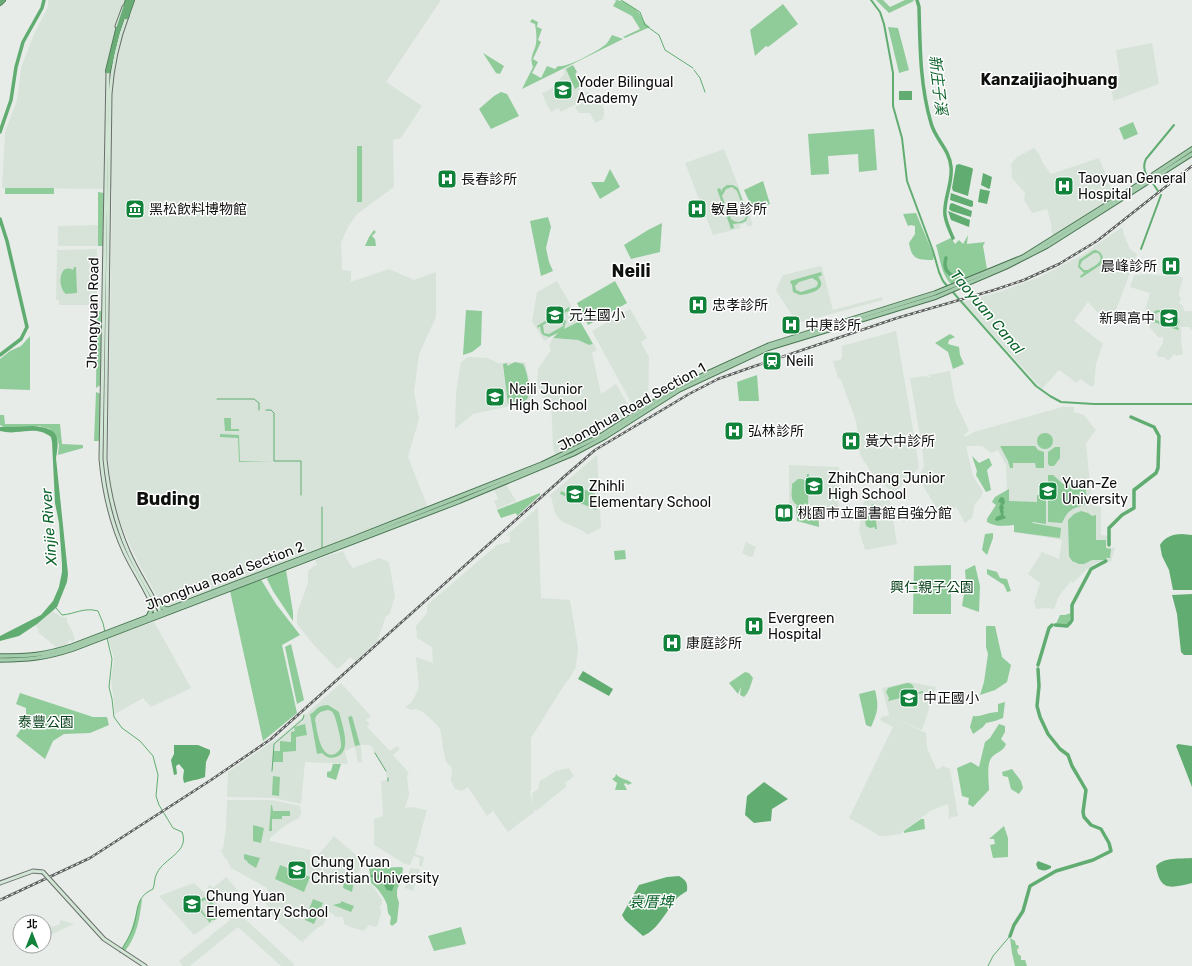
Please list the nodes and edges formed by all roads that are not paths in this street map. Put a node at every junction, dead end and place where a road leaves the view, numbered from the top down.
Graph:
1 (4, 0) edge
2 (127, 0) edge
3 (133, 0) edge
4 (0, 3) edge
5 (126, 17) joint
6 (108, 71) joint
7 (1192, 149) edge
8 (1192, 154) edge
9 (1119, 198) junction
10 (352, 541) junction
11 (154, 602) junction
12 (168, 609) junction
13 (161, 614) junction
14 (157, 616) junction
15 (148, 617) junction
16 (106, 635) junction
17 (0, 656) edge
18 (28, 658) junction
19 (0, 660) edge
20 (0, 883) edge
21 (145, 966) edge

1 - 4 highway
2 - 6 highway
3 - 5 highway
5 - 11 main road, Jhongyuan Road
6 - 11 main road, Jhongyuan Road
7 - 9 main road
8 - 9 main road
9 - 10 main road, Jhonghua Road Section 1
10 - 12 main road, Jhonghua Road Section 2
10 - 13 main road, Jhonghua Road Section 2
11 - 12 main road
11 - 13 main road, Jhongyuan Road
11 - 14 main road, Jhongyuan Road
11 - 15 main road
12 - 13 main road, Jhonghua Road Section 2
13 - 14 main road, Jhonghua Road Section 2
14 - 15 main road, Jhonghua Road Section 2
14 - 16 main road, Jhonghua Road Section 2
15 - 16 main road, Jhonghua Road Section 2
16 - 18 main road, Jhonghua Road Section 2
17 - 18 main road
18 - 19 main road
20 - 21 main road, bridge

